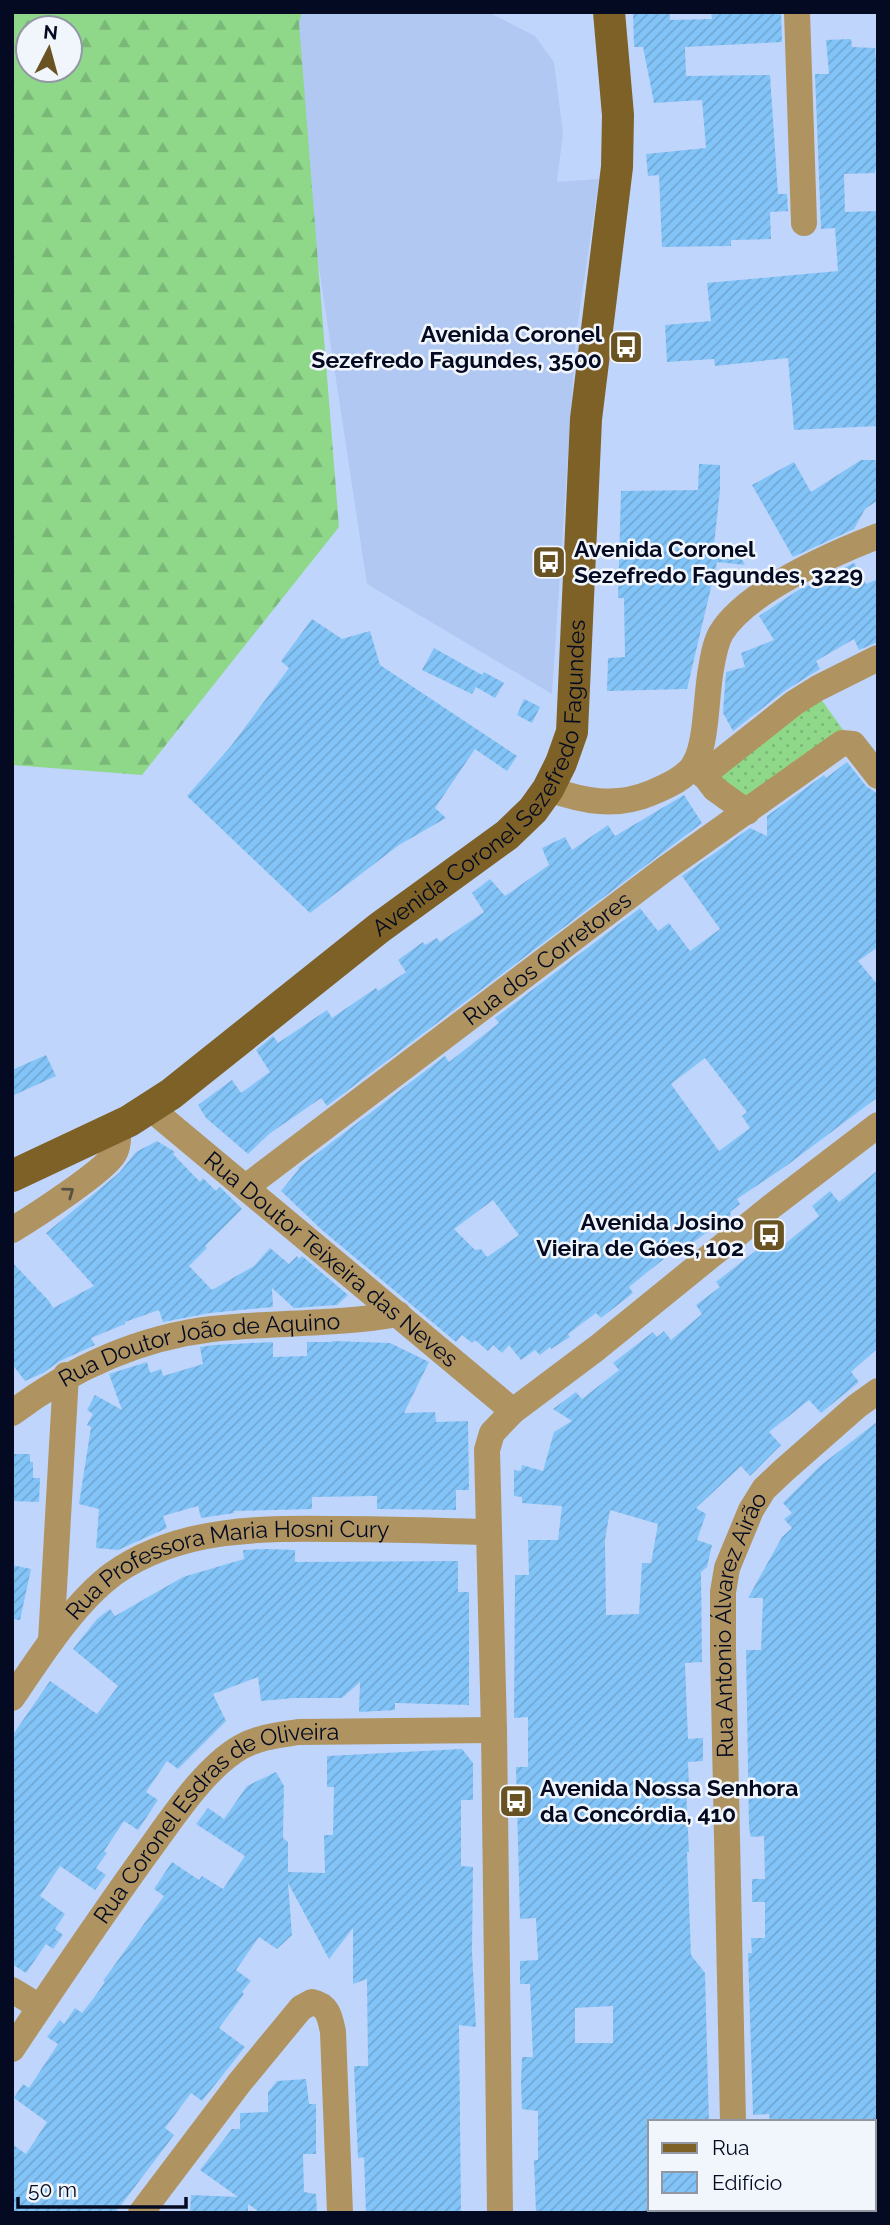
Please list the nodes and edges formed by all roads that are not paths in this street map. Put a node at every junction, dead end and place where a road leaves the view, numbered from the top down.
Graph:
1 (609, 12) edge
2 (797, 12) edge
3 (804, 223) dead end
4 (878, 536) edge
5 (878, 658) edge
6 (699, 769) junction
7 (878, 776) edge
8 (548, 789) junction
9 (747, 812) junction
10 (150, 1108) junction
11 (878, 1125) edge
12 (118, 1127) junction
13 (12, 1177) edge
14 (246, 1187) junction
15 (12, 1230) edge
16 (398, 1314) junction
17 (66, 1376) junction
18 (878, 1391) edge
19 (513, 1411) junction
20 (12, 1413) edge
21 (489, 1532) junction
22 (51, 1641) junction
23 (12, 1698) edge
24 (494, 1730) junction
25 (12, 1990) edge
26 (40, 2007) junction
27 (12, 2049) edge
28 (733, 2120) edge
29 (143, 2211) edge
30 (340, 2213) edge
31 (500, 2213) edge

1 - 8 main road, Avenida Coronel Sezefredo Fagundes
2 - 3 street
4 - 6 street
5 - 6 street
6 - 8 street
6 - 9 street
7 - 9 street, Rua dos Corretores
8 - 10 main road, Avenida Coronel Sezefredo Fagundes
9 - 14 street, Rua dos Corretores
10 - 12 main road, Avenida Coronel Sezefredo Fagundes
10 - 14 street, Rua Doutor Teixeira das Neves
11 - 19 street
12 - 13 main road, Avenida Coronel Sezefredo Fagundes
15 -> 12 street
14 - 16 street, Rua Doutor Teixeira das Neves
16 - 17 street, Rua Doutor João de Aquino
16 - 19 street, Rua Doutor Teixeira das Neves
17 - 20 street, Rua Doutor João de Aquino
17 - 22 street
18 - 28 street, Rua Antonio Álvarez Airão
19 - 21 street
21 - 22 street, Rua Professora Maria Hosni Cury
21 - 24 street
22 - 23 street, Rua Professora Maria Hosni Cury
24 - 26 street, Rua Coronel Esdras de Oliveira
24 - 31 street
25 - 26 street
26 - 27 street, Rua Coronel Esdras de Oliveira
29 - 30 street

